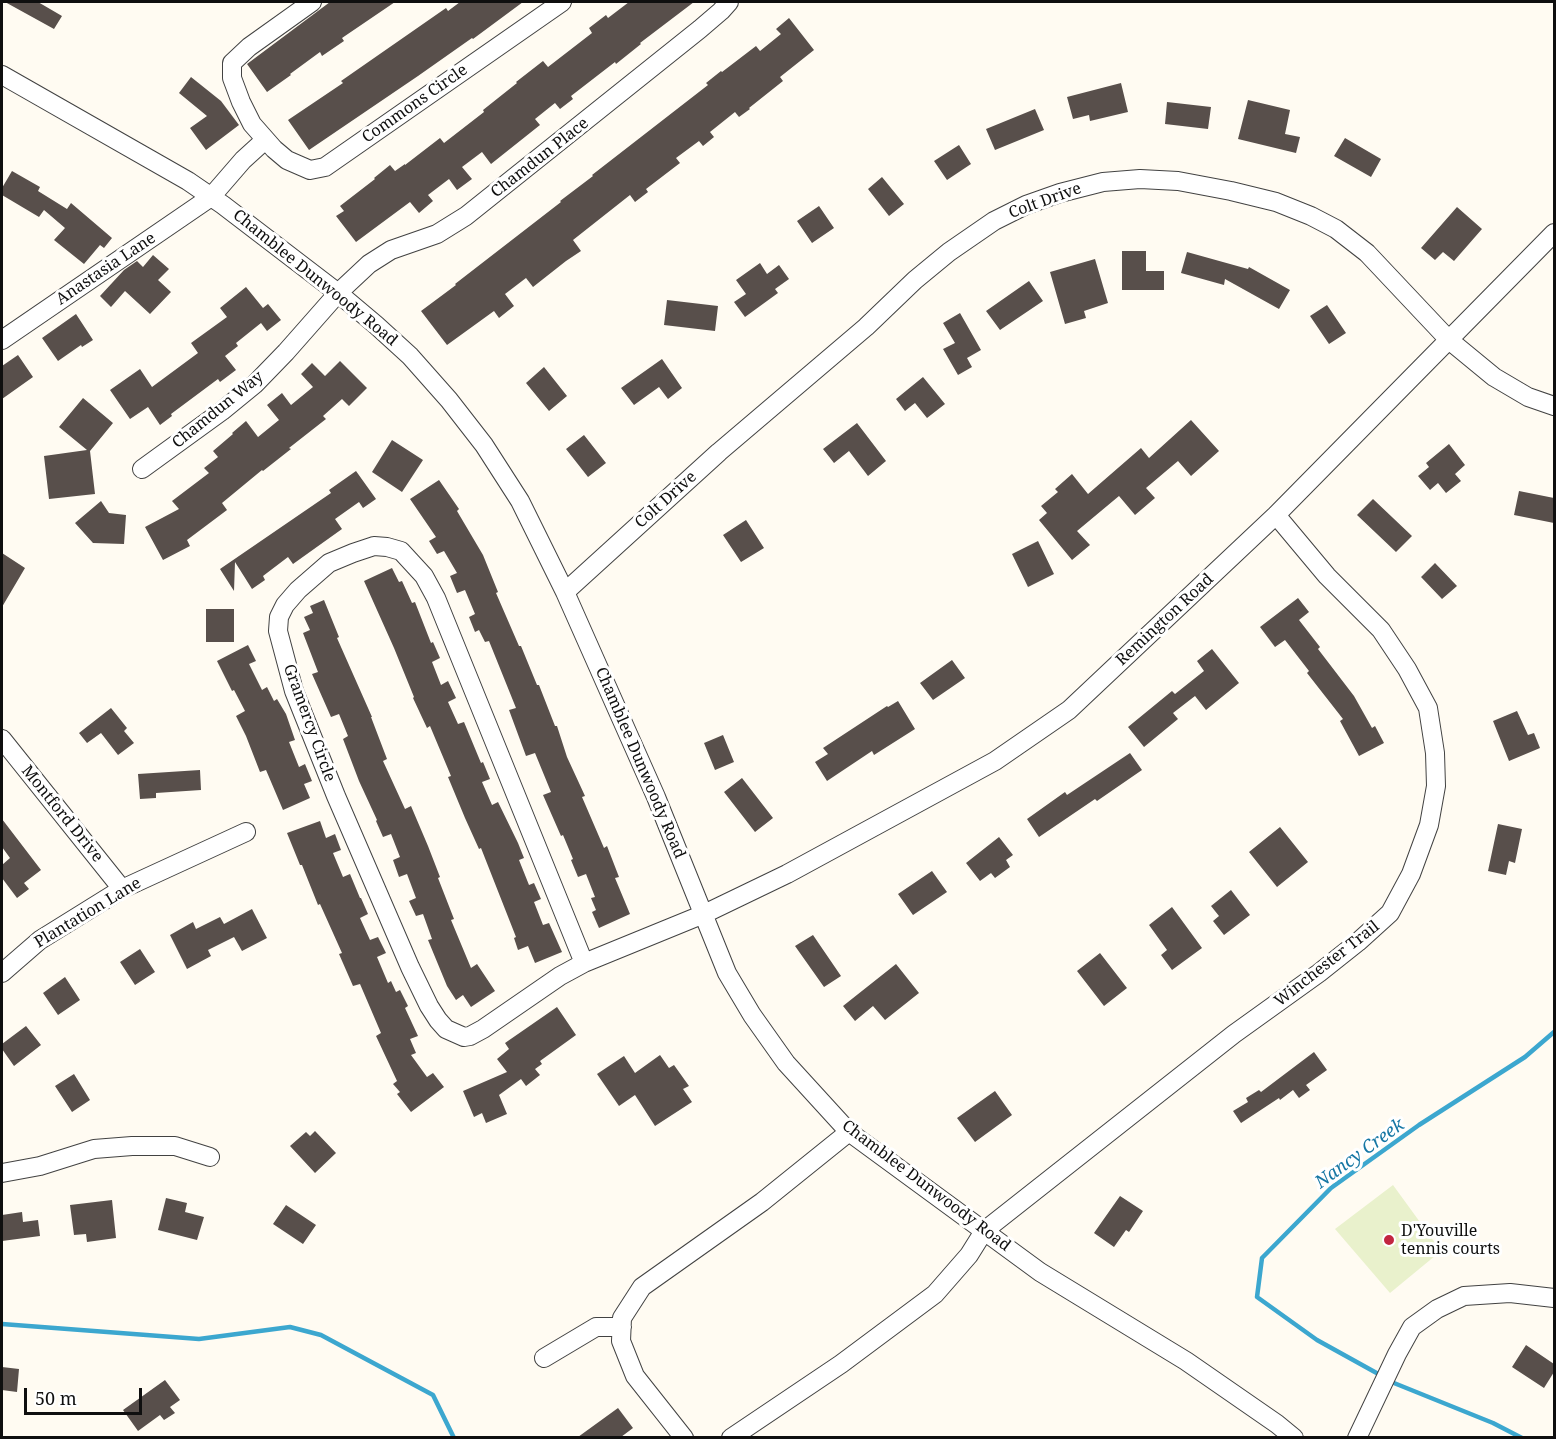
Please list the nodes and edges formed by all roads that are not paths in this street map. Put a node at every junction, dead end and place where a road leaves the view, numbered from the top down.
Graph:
1 (312, 2) edge
2 (562, 2) edge
3 (729, 2) edge
4 (2, 75) edge
5 (265, 140) junction
6 (211, 197) junction
7 (1554, 233) edge
8 (338, 293) junction
9 (2, 340) edge
10 (1449, 340) junction
11 (1554, 406) edge
12 (142, 469) dead end
13 (1276, 515) junction
14 (565, 592) junction
15 (2, 739) edge
16 (246, 832) dead end
17 (122, 889) junction
18 (704, 914) junction
19 (584, 963) junction
20 (2, 973) edge
21 (849, 1132) junction
22 (210, 1157) dead end
23 (2, 1173) edge
24 (984, 1231) junction
25 (1554, 1298) edge
26 (622, 1327) junction
27 (544, 1358) dead end
28 (684, 1437) edge
29 (731, 1437) edge
30 (1294, 1437) edge
31 (1358, 1437) edge

1 - 5 street, Commons Circle
2 - 5 street, Commons Circle
3 - 8 street, Chamdun Place
4 - 6 street, Chamblee Dunwoody Road
5 - 6 street
6 - 8 street, Chamblee Dunwoody Road
6 - 9 street, Anastasia Lane
7 - 10 street, Remington Road
8 - 12 street, Chamdun Way
8 - 14 street, Chamblee Dunwoody Road
10 - 11 street, Colt Drive
10 - 13 street, Remington Road
10 - 14 street, Colt Drive
13 - 18 street, Remington Road
13 - 24 street, Winchester Trail
14 - 18 street, Chamblee Dunwoody Road
15 - 17 street, Montford Drive
16 - 17 street, Plantation Lane
17 - 20 street, Plantation Lane
18 - 19 street, Gramercy Circle
18 - 21 street, Chamblee Dunwoody Road
19 - 19 street, Gramercy Circle
21 - 24 street, Chamblee Dunwoody Road
21 - 26 street
22 - 23 street
24 - 29 street, Winchester Trail
24 - 30 street, Chamblee Dunwoody Road
25 - 31 street
26 - 27 street
26 - 28 street

